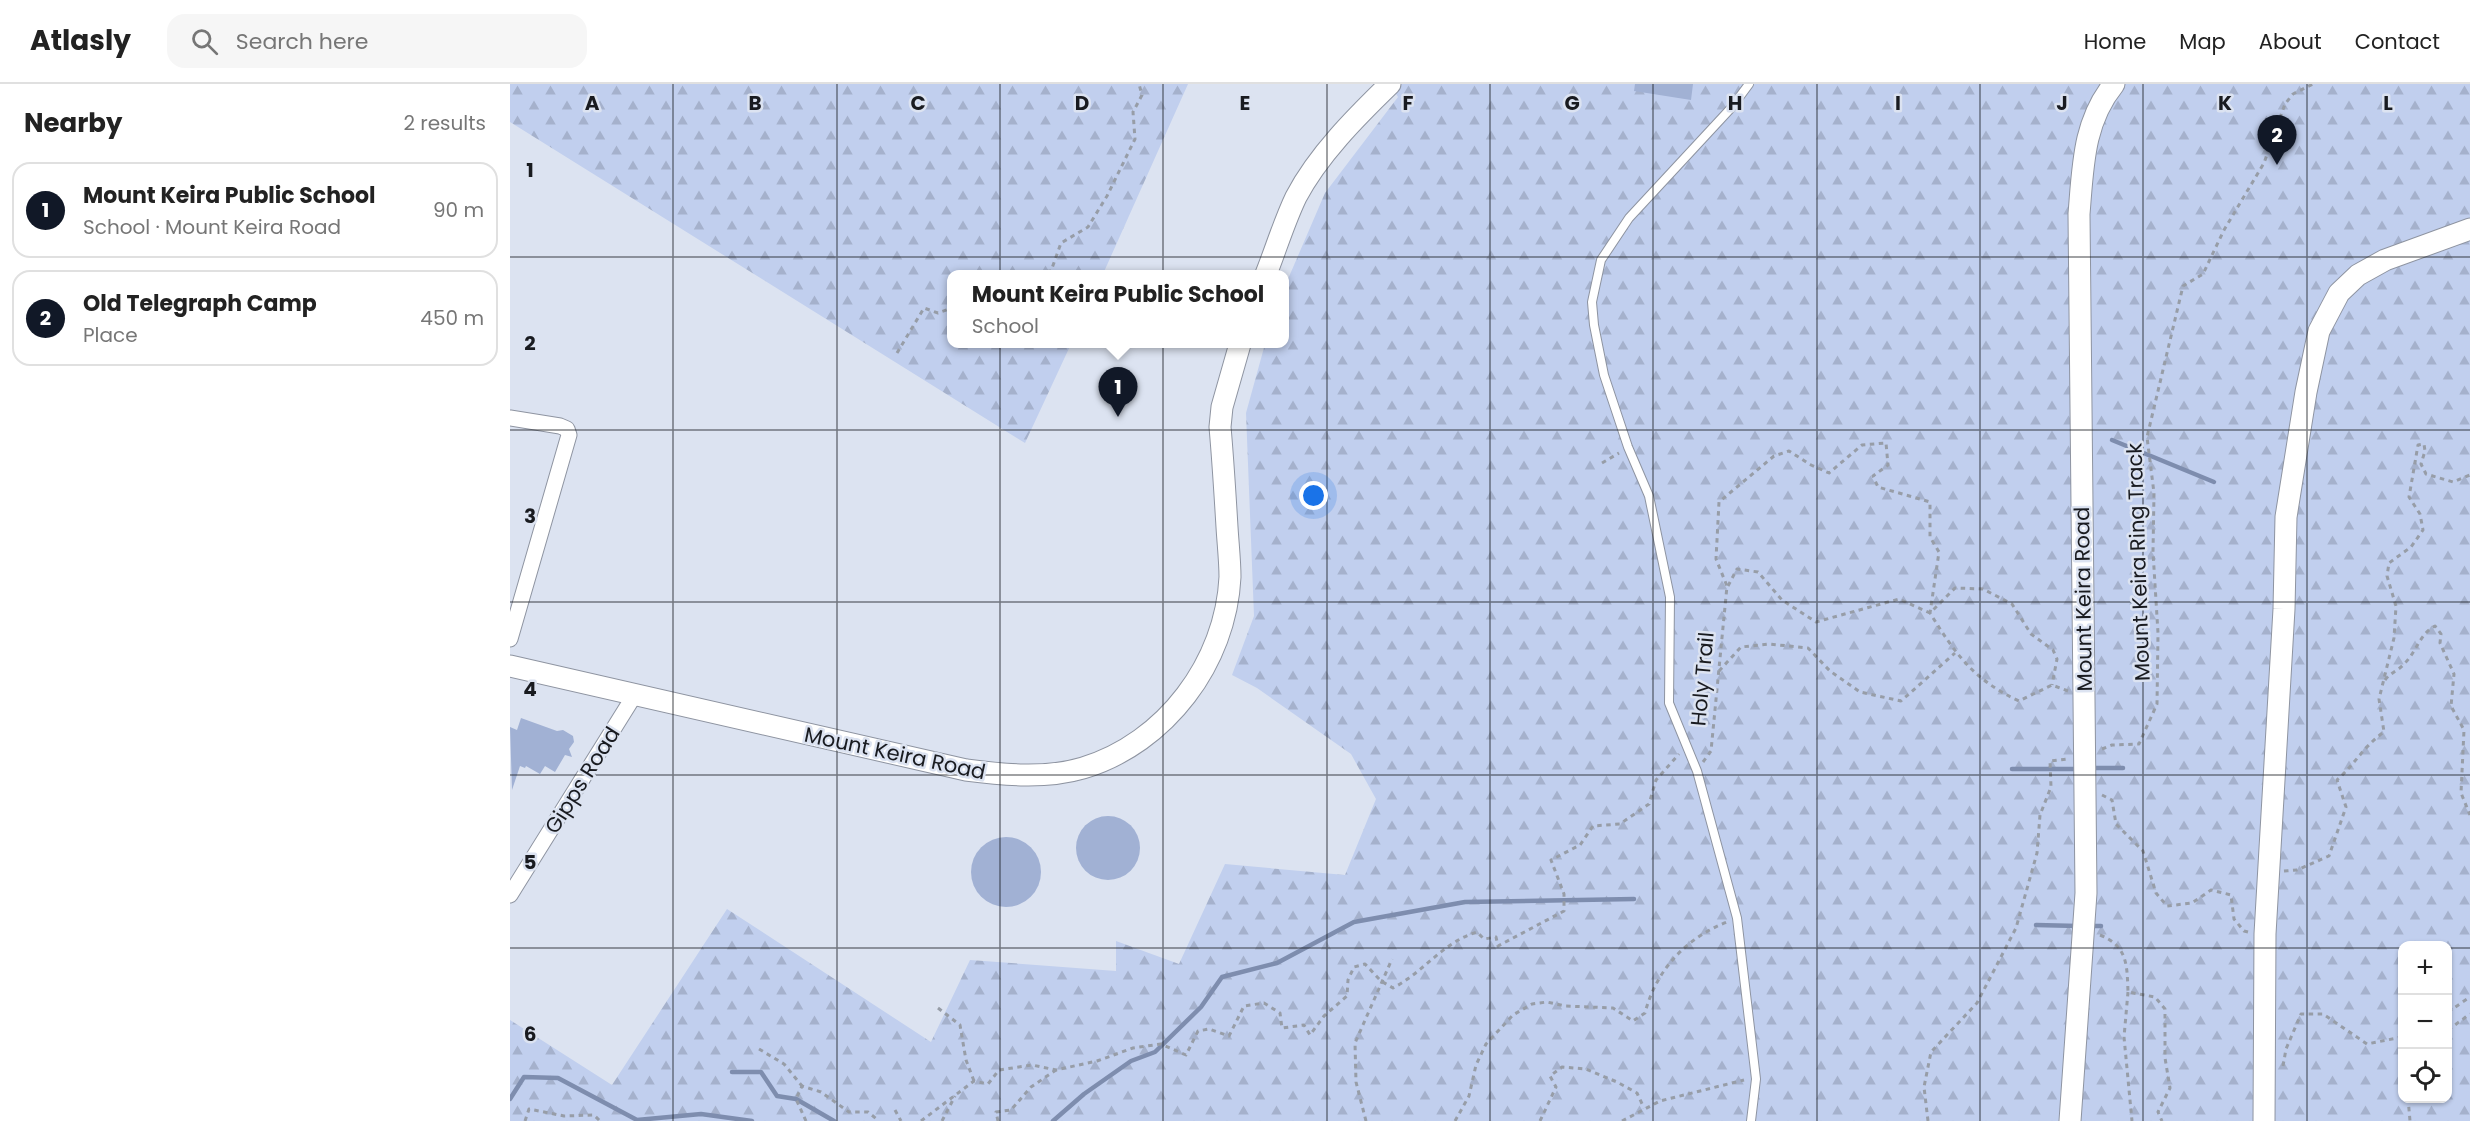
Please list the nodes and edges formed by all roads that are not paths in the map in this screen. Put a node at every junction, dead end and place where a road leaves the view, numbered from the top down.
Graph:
1 (1390, 84) edge
2 (1749, 84) edge
3 (2114, 84) edge
4 (2470, 229) edge
5 (1268, 270) edge
6 (1239, 348) edge
7 (510, 418) edge
8 (510, 639) edge
9 (510, 666) edge
10 (634, 696) junction
11 (510, 895) edge
12 (1751, 1121) edge
13 (2070, 1121) edge
14 (2264, 1121) edge

1 - 5 main road
2 - 12 lane
3 - 13 main road, Mount Keira Road
4 - 14 main road
6 - 10 main road, Mount Keira Road
7 - 8 street
9 - 10 main road, Mount Keira Road
10 - 11 street, Gipps Road

